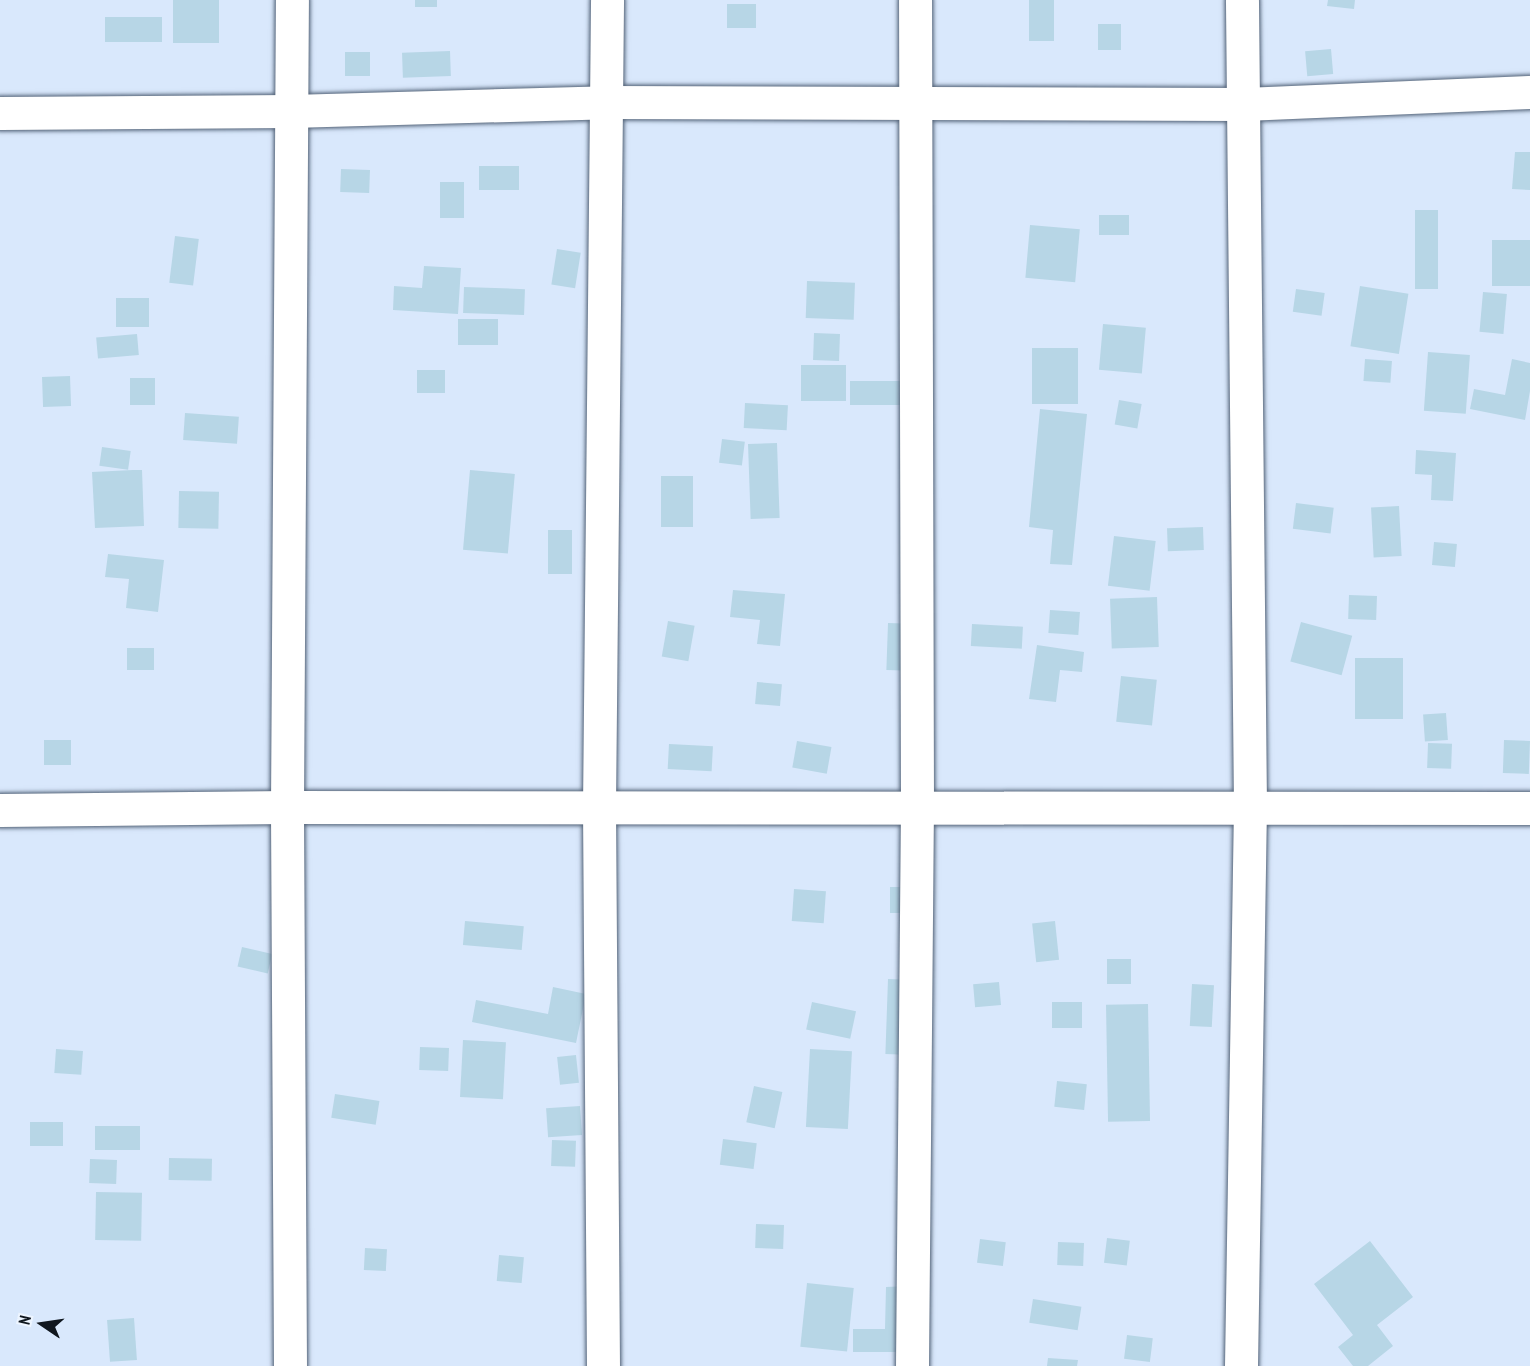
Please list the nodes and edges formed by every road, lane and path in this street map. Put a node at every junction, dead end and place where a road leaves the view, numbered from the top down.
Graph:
1 (292, 0) edge
2 (607, 0) edge
3 (915, 0) edge
4 (1242, 0) edge
5 (1530, 92) edge
6 (607, 102) junction
7 (916, 104) junction
8 (1243, 104) junction
9 (291, 111) junction
10 (0, 113) edge
11 (1530, 796) edge
12 (917, 806) junction
13 (287, 807) junction
14 (599, 807) junction
15 (1250, 807) junction
16 (1530, 808) edge
17 (0, 810) edge
18 (1530, 817) edge
19 (290, 1366) edge
20 (603, 1366) edge
21 (912, 1366) edge
22 (1240, 1366) edge

1 - 9 street
2 - 6 street
3 - 7 street
4 - 8 street
5 - 8 street
6 - 7 street
6 - 9 street
6 - 14 street
7 - 8 street
7 - 12 street
8 - 15 street
9 - 10 street
9 - 13 street
11 - 16 street
12 - 14 street
12 - 15 street
12 - 21 street
13 - 14 street
13 - 17 street
13 - 19 street
14 - 20 street
15 - 16 street
15 - 22 street
16 - 18 street

